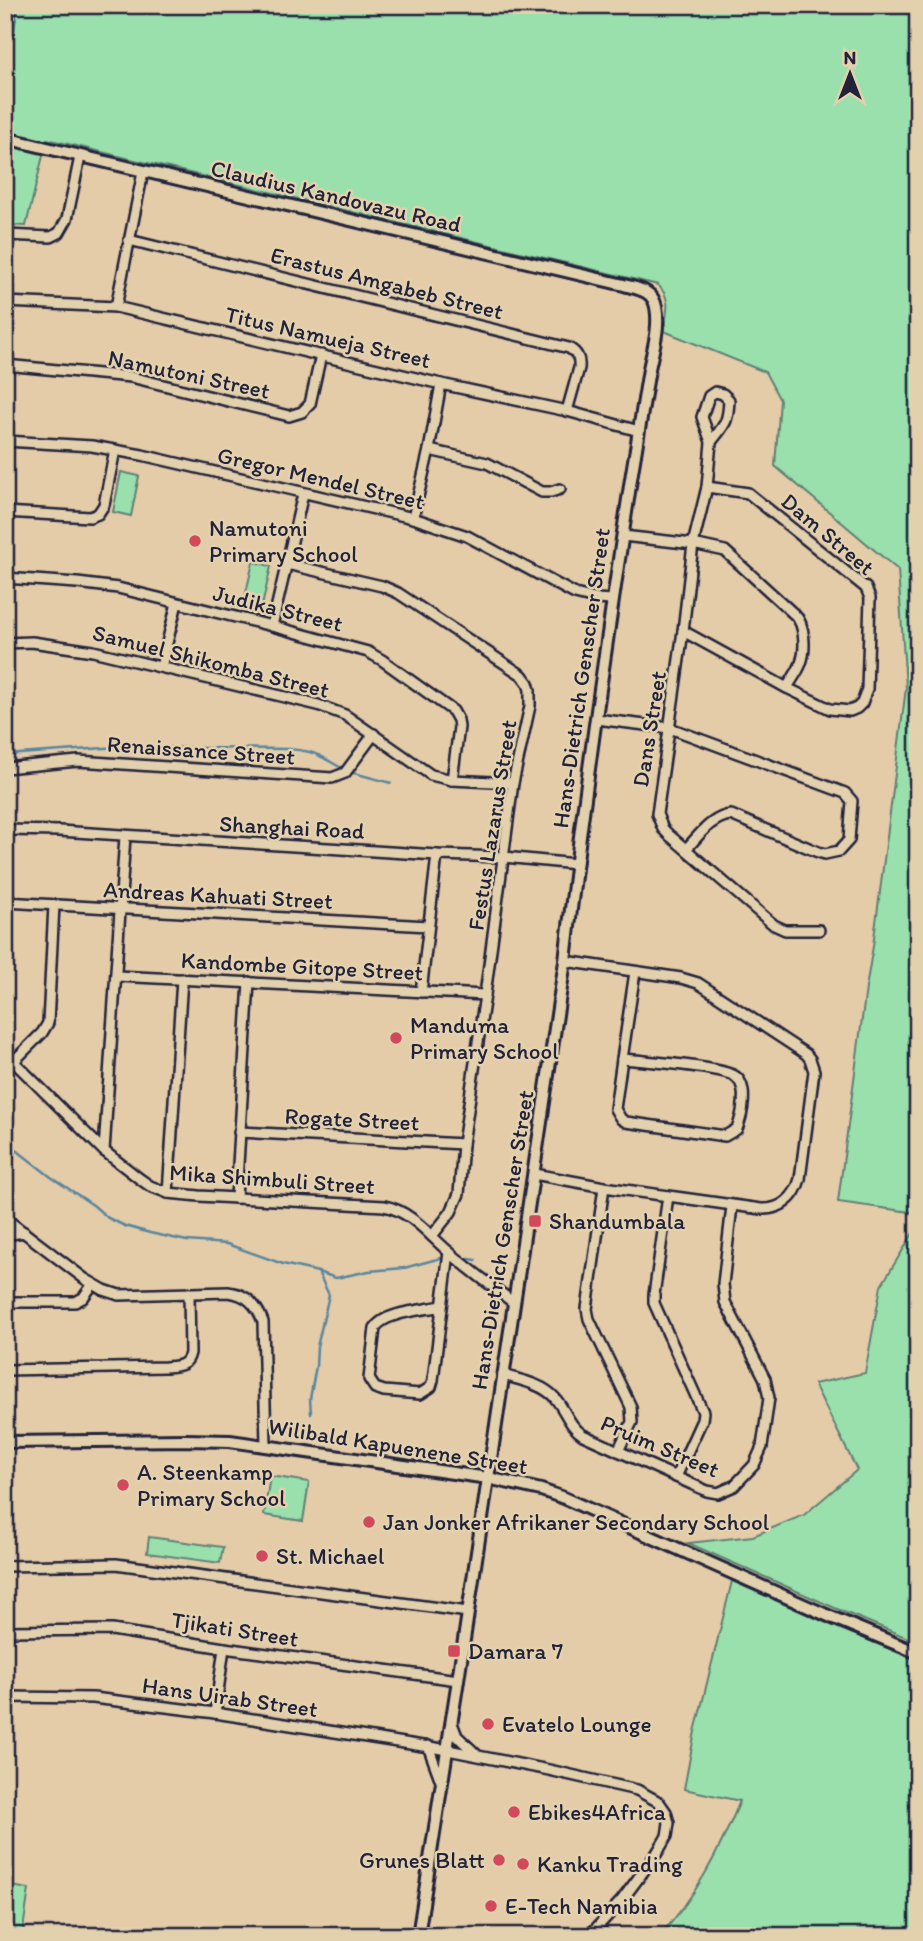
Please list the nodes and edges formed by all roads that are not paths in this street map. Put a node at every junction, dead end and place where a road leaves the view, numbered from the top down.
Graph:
1 (5, 138) edge
2 (79, 157) junction
3 (143, 172) junction
4 (5, 235) edge
5 (129, 240) junction
6 (655, 300) joint
7 (5, 302) edge
8 (116, 307) junction
9 (321, 355) junction
10 (5, 365) edge
11 (441, 384) junction
12 (567, 411) junction
13 (639, 431) junction
14 (5, 440) edge
15 (712, 442) junction
16 (115, 450) junction
17 (429, 450) junction
18 (707, 487) junction
19 (560, 489) dead end
20 (303, 494) junction
21 (5, 512) edge
22 (413, 518) junction
23 (623, 536) junction
24 (693, 544) junction
25 (287, 564) junction
26 (5, 578) edge
27 (614, 600) junction
28 (177, 603) junction
29 (272, 626) junction
30 (683, 631) junction
31 (5, 643) edge
32 (162, 667) junction
33 (787, 688) junction
34 (596, 719) junction
35 (670, 727) junction
36 (374, 734) junction
37 (5, 768) edge
38 (452, 780) junction
39 (513, 783) junction
40 (5, 830) edge
41 (125, 836) junction
42 (686, 849) junction
43 (437, 855) junction
44 (504, 857) junction
45 (576, 864) junction
46 (5, 902) edge
47 (54, 905) junction
48 (120, 908) junction
49 (428, 926) junction
50 (820, 930) dead end
51 (565, 961) junction
52 (635, 971) junction
53 (117, 976) junction
54 (182, 979) junction
55 (249, 982) junction
56 (422, 992) junction
57 (485, 995) junction
58 (5, 1053) edge
59 (622, 1059) junction
60 (13, 1062) junction
61 (239, 1132) junction
62 (463, 1144) junction
63 (104, 1151) junction
64 (534, 1174) junction
65 (604, 1187) junction
66 (168, 1193) junction
67 (668, 1196) junction
68 (236, 1198) junction
69 (732, 1206) junction
70 (5, 1219) edge
71 (24, 1232) junction
72 (5, 1235) edge
73 (432, 1236) junction
74 (449, 1252) junction
75 (93, 1284) junction
76 (189, 1293) junction
77 (5, 1302) edge
78 (513, 1303) junction
79 (442, 1306) junction
80 (5, 1370) edge
81 (503, 1375) junction
82 (5, 1442) edge
83 (265, 1445) junction
84 (618, 1451) junction
85 (676, 1477) junction
86 (488, 1478) junction
87 (5, 1566) edge
88 (468, 1612) junction
89 (5, 1631) edge
90 (224, 1648) junction
91 (918, 1653) edge
92 (458, 1681) junction
93 (5, 1697) edge
94 (215, 1713) junction
95 (452, 1723) junction
96 (428, 1746) junction
97 (447, 1749) junction
98 (479, 1756) junction
99 (442, 1786) junction
100 (418, 1936) edge
101 (589, 1936) edge

1 - 2 street, Claudius Kandovazu Road
2 - 3 street, Claudius Kandovazu Road
2 - 4 street
3 - 5 street
3 - 6 street, Claudius Kandovazu Road
5 - 8 street
5 - 12 street, Erastus Amgabeb Street
6 - 13 street, Hans-Dietrich Genscher Street
7 - 8 street, Titus Namueja Street
8 - 9 street, Titus Namueja Street
9 - 10 street, Namutoni Street
9 - 11 street, Titus Namueja Street
11 - 12 street, Titus Namueja Street
11 - 17 street
12 - 13 street, Titus Namueja Street
13 - 23 street, Hans-Dietrich Genscher Street
14 - 16 street, Gregor Mendel Street
15 - 15 street, Dans Street
15 - 18 street, Dans Street
16 - 20 street, Gregor Mendel Street
16 - 21 street
17 - 19 street
17 - 22 street
18 - 24 street, Dans Street
18 - 33 street, Dam Street
20 - 22 street, Gregor Mendel Street
20 - 25 street
22 - 27 street, Gregor Mendel Street
23 - 24 street
23 - 27 street, Hans-Dietrich Genscher Street
24 - 30 street, Dans Street
24 - 33 street
25 - 29 street
25 - 39 street, Festus Lazarus Street
26 - 28 street, Judika Street
27 - 34 street, Hans-Dietrich Genscher Street
28 - 29 street, Judika Street
28 - 32 street
29 - 38 street, Judika Street
30 - 33 street, Dam Street
30 - 35 street, Dans Street
31 - 32 street, Samuel Shikomba Street
32 - 36 street, Samuel Shikomba Street
34 - 35 street
34 - 45 street, Hans-Dietrich Genscher Street
35 - 42 street, Dans Street
35 - 42 street
36 - 37 street, Renaissance Street
36 - 38 street, Samuel Shikomba Street
38 - 39 street, Samuel Shikomba Street
39 - 44 street, Festus Lazarus Street
40 - 41 street, Shanghai Road
41 - 43 street, Shanghai Road
41 - 48 street
42 - 50 street, Dans Street
43 - 44 street, Shanghai Road
43 - 49 street
44 - 45 street, Shanghai Road
44 - 57 street, Festus Lazarus Street
45 - 51 street, Hans-Dietrich Genscher Street
46 - 47 street, Andreas Kahuati Street
47 - 48 street, Andreas Kahuati Street
47 - 60 street
48 - 49 street, Andreas Kahuati Street
48 - 53 street
49 - 56 street
51 - 52 street
51 - 64 street, Hans-Dietrich Genscher Street
52 - 59 street
52 - 69 street
53 - 54 street, Kandombe Gitope Street
53 - 63 street
54 - 55 street, Kandombe Gitope Street
54 - 66 street
55 - 56 street, Kandombe Gitope Street
55 - 61 street
56 - 57 street, Kandombe Gitope Street
57 - 62 street, Festus Lazarus Street
58 - 60 street, Mika Shimbuli Street
59 - 59 street
60 - 63 street, Mika Shimbuli Street
61 - 62 street, Rogate Street
61 - 68 street
62 - 73 street, Festus Lazarus Street
63 - 66 street, Mika Shimbuli Street
64 - 65 street
64 - 78 street, Hans-Dietrich Genscher Street
65 - 67 street
65 - 84 street
66 - 68 street, Mika Shimbuli Street
67 - 69 street
67 - 85 street
68 - 73 street, Mika Shimbuli Street
69 - 85 street, Pruim Street
70 - 71 street
71 - 72 street
71 - 75 street
73 - 74 street, Mika Shimbuli Street
74 - 78 street, Mika Shimbuli Street
74 - 79 street
75 - 76 street
75 - 77 street
76 - 80 street
76 - 83 street
78 - 81 street, Hans-Dietrich Genscher Street
79 - 79 street
81 - 84 street, Pruim Street
81 - 86 street, Hans-Dietrich Genscher Street
82 - 83 street, Wilibald Kapuenene Street
83 - 86 street, Wilibald Kapuenene Street
84 - 85 street, Pruim Street
86 - 88 street, Hans-Dietrich Genscher Street
86 - 91 street, Wilibald Kapuenene Street
87 - 88 street
88 - 92 street, Hans-Dietrich Genscher Street
89 - 90 street, Tjikati Street
90 - 92 street, Tjikati Street
90 - 94 street
92 - 95 street, Hans-Dietrich Genscher Street
93 - 94 street, Hans Uirab Street
94 - 96 street, Hans Uirab Street
95 - 97 street, Hans-Dietrich Genscher Street
95 - 98 street
96 - 97 street, Hans Uirab Street
96 - 99 street
97 - 98 street, Hans Uirab Street
97 - 99 street, Hans-Dietrich Genscher Street
98 - 101 street, Hans Uirab Street
99 - 100 street, Hans-Dietrich Genscher Street

